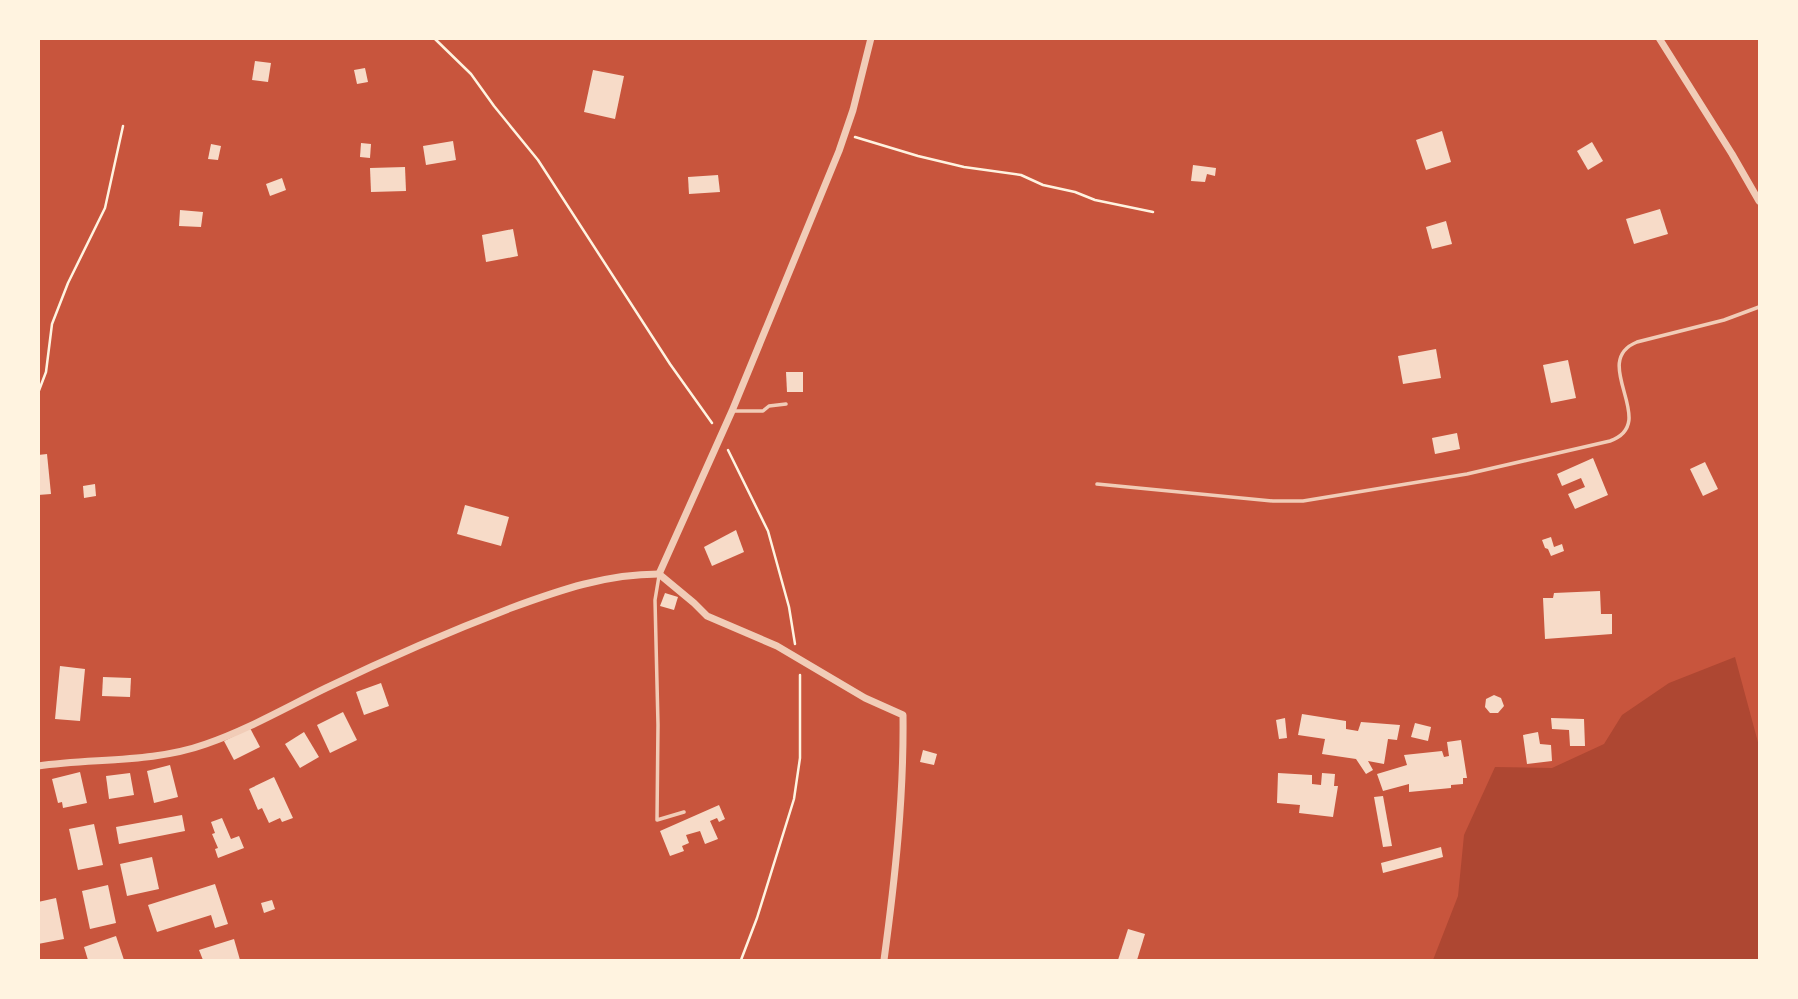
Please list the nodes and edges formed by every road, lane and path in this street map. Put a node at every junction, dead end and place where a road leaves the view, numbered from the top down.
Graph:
1 (434, 38) edge
2 (872, 38) edge
3 (1659, 38) edge
4 (123, 126) dead end
5 (845, 135) junction
6 (1759, 201) edge
7 (1153, 212) dead end
8 (1759, 307) edge
9 (38, 393) edge
10 (786, 404) dead end
11 (732, 411) junction
12 (720, 435) junction
13 (1097, 484) dead end
14 (659, 574) junction
15 (800, 660) junction
16 (38, 766) edge
17 (684, 812) dead end
18 (741, 961) edge
19 (884, 961) edge

1 - 12 path
2 - 5 street
3 - 6 street
4 - 9 path
5 - 7 path
5 - 11 street
8 - 13 lane
10 - 11 lane
11 - 12 street
12 - 14 street
12 - 15 path
14 - 15 street
14 - 16 street
14 - 17 lane
15 - 18 path
15 - 19 street

